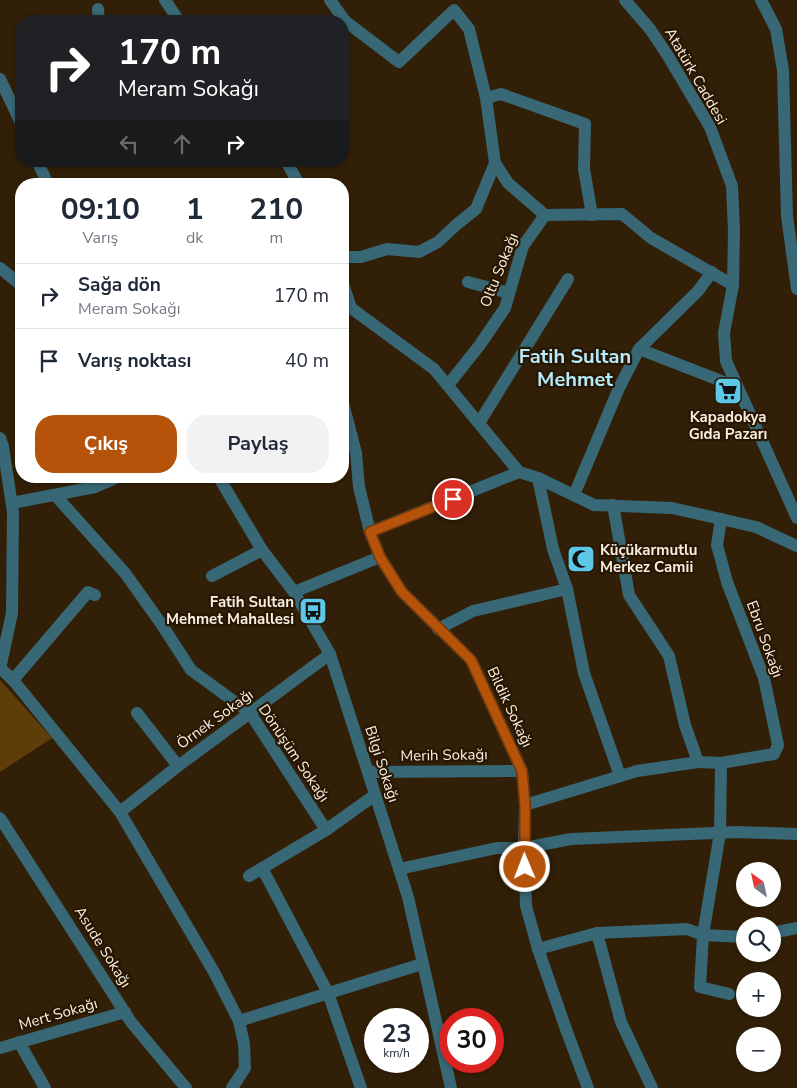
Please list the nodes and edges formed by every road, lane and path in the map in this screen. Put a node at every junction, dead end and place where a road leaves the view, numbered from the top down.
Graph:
1 (165, 0) edge
2 (330, 0) edge
3 (625, 0) edge
4 (762, 0) edge
5 (452, 5) edge
6 (175, 15) edge
7 (341, 15) edge
8 (349, 23) edge
9 (0, 78) edge
10 (486, 98) junction
11 (15, 110) edge
12 (495, 163) junction
13 (289, 167) edge
14 (296, 178) edge
15 (545, 215) junction
16 (592, 216) junction
17 (349, 257) edge
18 (0, 268) edge
19 (712, 272) junction
20 (568, 279) dead end
21 (15, 280) edge
22 (468, 282) dead end
23 (733, 285) junction
24 (797, 288) edge
25 (509, 293) junction
26 (349, 313) edge
27 (640, 349) junction
28 (448, 385) junction
29 (737, 387) junction
30 (479, 422) junction
31 (349, 426) edge
32 (0, 438) edge
33 (520, 472) junction
34 (538, 478) junction
35 (104, 483) edge
36 (222, 483) edge
37 (54, 495) junction
38 (574, 495) junction
39 (12, 503) junction
40 (614, 506) junction
41 (797, 518) edge
42 (721, 519) junction
43 (370, 532) junction
44 (797, 546) edge
45 (262, 550) junction
46 (380, 557) junction
47 (212, 576) dead end
48 (567, 589) junction
49 (294, 592) junction
50 (95, 595) dead end
51 (438, 629) junction
52 (330, 654) junction
53 (0, 668) edge
54 (13, 680) junction
55 (137, 713) dead end
56 (250, 713) junction
57 (698, 762) junction
58 (721, 763) junction
59 (178, 766) junction
60 (522, 771) junction
61 (368, 772) junction
62 (620, 776) junction
63 (375, 794) junction
64 (525, 805) junction
65 (120, 812) junction
66 (0, 818) edge
67 (326, 830) junction
68 (720, 833) junction
69 (797, 834) edge
70 (524, 848) junction
71 (262, 868) junction
72 (399, 870) junction
73 (249, 876) dead end
74 (797, 928) edge
75 (781, 931) edge
76 (597, 933) junction
77 (703, 935) junction
78 (736, 937) edge
79 (538, 949) junction
80 (422, 964) junction
81 (328, 993) junction
82 (729, 994) dead end
83 (124, 1012) junction
84 (238, 1021) junction
85 (19, 1042) junction
86 (0, 1048) edge
87 (45, 1088) edge
88 (186, 1088) edge
89 (232, 1088) edge
90 (361, 1088) edge
91 (451, 1088) edge
92 (588, 1088) edge
93 (652, 1088) edge

1 - 6 street
2 - 7 street
3 - 23 street, Atatürk Caddesi
4 - 24 street
5 - 8 street
5 - 10 street
9 - 11 street
10 - 12 street
10 - 16 street
12 - 15 street
12 - 17 street
13 - 14 street
15 - 16 street
15 - 25 street, Oltu Sokağı
16 - 19 street
18 - 21 street
19 - 23 street
19 - 27 street
20 - 30 street
22 - 25 street
23 - 29 street, Atatürk Caddesi
25 - 28 street, Oltu Sokağı
26 - 28 street
27 - 29 street
27 - 38 street
28 - 30 street
29 - 41 street, Atatürk Caddesi
30 - 33 street
31 - 43 street, Bildik Sokağı
32 - 39 street
33 - 34 street
33 - 43 street
34 - 38 street
34 - 48 street
35 - 37 street
36 - 45 street, Bilgi Sokağı
37 - 39 street
37 - 56 street, Dönüşüm Sokağı
38 - 40 street
39 - 53 street
40 - 42 street
40 - 57 street
42 - 44 street
42 - 58 street, Ebru Sokağı
43 - 46 street, Bildik Sokağı
45 - 47 street
45 - 49 street, Bilgi Sokağı
46 - 49 street
46 - 51 street, Bildik Sokağı
48 - 51 street
48 - 62 street
49 - 52 street, Bilgi Sokağı
50 - 54 street
51 - 60 street, Bildik Sokağı
52 - 56 street, Örnek Sokağı
52 - 61 street, Bilgi Sokağı
53 - 54 street
54 - 65 street
55 - 59 street
56 - 59 street, Örnek Sokağı
56 - 67 street, Dönüşüm Sokağı
57 - 58 street, Ebru Sokağı
57 - 62 street, Ebru Sokağı
58 - 68 street
59 - 65 street, Örnek Sokağı
60 - 61 street, Merih Sokağı
60 - 64 street, Bildik Sokağı
61 - 63 street, Bilgi Sokağı
62 - 64 street, Ebru Sokağı
63 - 67 street
63 - 72 street, Bilgi Sokağı
64 - 70 street, Bildik Sokağı
65 - 84 street
66 - 83 street, Asude Sokağı
67 - 71 street
68 - 69 street
68 - 70 street
68 - 77 street
70 - 72 street
70 - 79 street, Bildik Sokağı
71 - 73 street
71 - 81 street
72 - 80 street, Bilgi Sokağı
74 - 75 street
76 - 77 street
76 - 79 street
76 - 93 street
77 - 78 street
77 - 82 street
79 - 92 street, Bildik Sokağı
80 - 81 street
80 - 91 street, Bilgi Sokağı
81 - 84 street
81 - 90 street
83 - 85 street, Mert Sokağı
83 - 88 street, Asude Sokağı
84 - 89 street
85 - 86 street, Mert Sokağı
85 - 87 street

